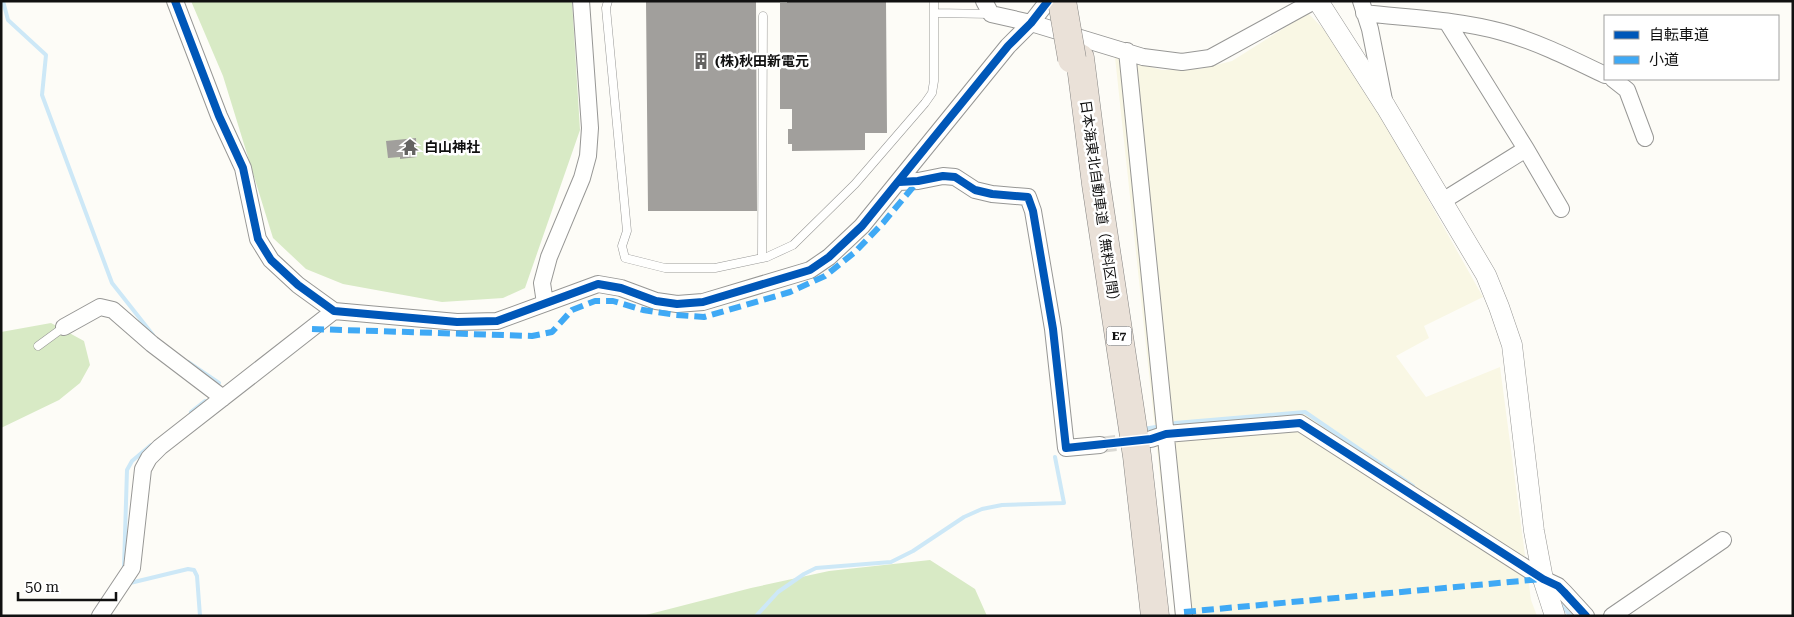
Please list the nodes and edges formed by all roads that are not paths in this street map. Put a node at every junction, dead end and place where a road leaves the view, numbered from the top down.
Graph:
1 (175, 1) edge
2 (581, 1) edge
3 (608, 1) edge
4 (934, 1) edge
5 (1048, 1) edge
6 (1062, 1) edge
7 (1071, 1) edge
8 (1314, 1) edge
9 (1318, 1) edge
10 (1363, 7) edge
11 (988, 8) edge
12 (935, 13) junction
13 (763, 16) dead end
14 (1447, 22) junction
15 (1031, 24) junction
16 (1127, 52) junction
17 (1076, 58) junction
18 (1604, 75) edge
19 (1614, 80) edge
20 (1386, 107) junction
21 (1646, 138) dead end
22 (1526, 150) junction
23 (899, 182) junction
24 (1441, 202) junction
25 (1561, 209) dead end
26 (762, 258) junction
27 (545, 303) junction
28 (334, 311) junction
29 (64, 327) joint
30 (38, 346) dead end
31 (222, 398) junction
32 (1158, 437) junction
33 (1100, 445) tunnel mouth
34 (1723, 540) dead end
35 (1543, 579) junction
36 (100, 616) edge
37 (1143, 616) edge
38 (1155, 616) edge
39 (1184, 616) edge
40 (1555, 616) edge
41 (1586, 616) edge
42 (1612, 616) edge

1 - 28 street
2 - 27 street
3 - 26 lane
4 - 12 lane
5 - 15 street
6 - 17 highway, 日本海東北自動車道（無料区間） / E7, bridge
7 - 17 highway, 日本海東北自動車道（無料区間） / E7
8 - 16 street
9 - 20 street
10 - 14 street
10 - 20 street
11 - 12 lane
11 - 15 street
12 - 26 lane
13 - 26 lane
14 - 18 street
14 - 22 street
15 - 16 street
15 - 23 street
16 - 32 street
17 - 37 highway, 日本海東北自動車道（無料区間） / E7
17 - 38 highway, 日本海東北自動車道（無料区間） / E7
19 - 21 street
20 - 24 street
22 - 24 street
22 - 25 street
23 - 27 street
23 - 33 street
24 - 35 street
27 - 28 street
28 - 31 street
29 - 30 lane
29 - 31 street
31 - 36 street
32 - 35 street
32 - 39 street
34 - 42 street
35 - 40 street
35 - 41 street

